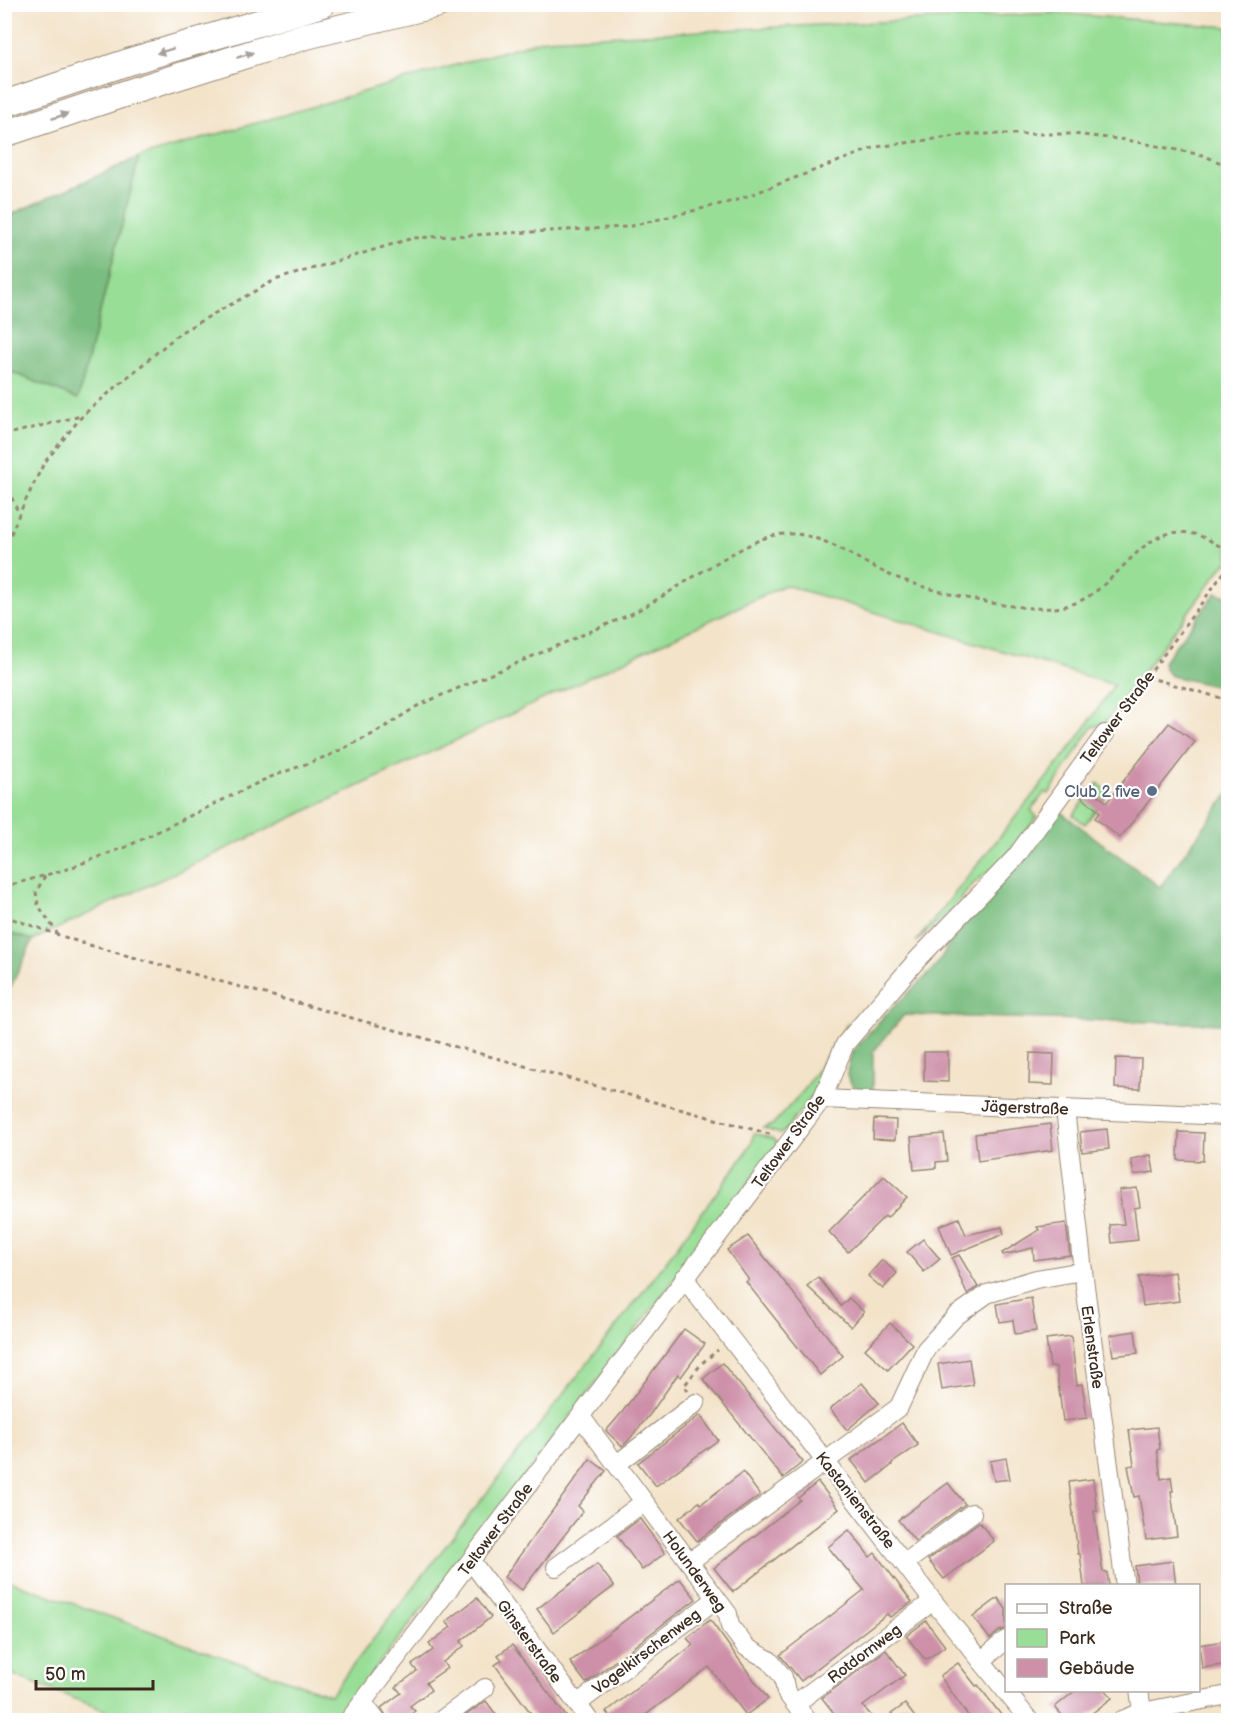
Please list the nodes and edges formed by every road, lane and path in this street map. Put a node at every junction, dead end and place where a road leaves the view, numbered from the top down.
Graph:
1 (322, 4) edge
2 (438, 4) edge
3 (4, 104) edge
4 (4, 134) edge
5 (1228, 166) edge
6 (83, 415) junction
7 (4, 435) edge
8 (4, 481) edge
9 (20, 514) junction
10 (4, 551) edge
11 (1228, 552) edge
12 (1228, 567) edge
13 (1147, 677) junction
14 (1228, 700) edge
15 (1105, 734) joint
16 (45, 876) junction
17 (4, 887) edge
18 (4, 916) edge
19 (58, 934) junction
20 (822, 1099) junction
21 (1065, 1109) junction
22 (1228, 1116) edge
23 (791, 1141) junction
24 (1083, 1271) junction
25 (684, 1278) junction
26 (730, 1339) junction
27 (696, 1403) joint
28 (581, 1417) junction
29 (826, 1460) junction
30 (617, 1464) junction
31 (644, 1502) junction
32 (972, 1513) dead end
33 (471, 1561) junction
34 (689, 1563) junction
35 (905, 1563) junction
36 (556, 1567) dead end
37 (1125, 1584) edge
38 (716, 1599) junction
39 (933, 1601) junction
40 (1005, 1641) edge
41 (981, 1661) junction
42 (485, 1688) dead end
43 (1005, 1690) edge
44 (1006, 1692) edge
45 (1139, 1692) edge
46 (1228, 1695) edge
47 (363, 1703) junction
48 (577, 1704) junction
49 (795, 1704) junction
50 (1142, 1712) junction
51 (349, 1720) edge
52 (376, 1720) edge
53 (441, 1720) edge
54 (589, 1720) edge
55 (807, 1720) edge
56 (1029, 1720) edge
57 (1122, 1720) edge

1 -> 3 highway
4 -> 2 highway
5 - 6 path
6 - 7 path
6 - 9 path
8 - 9 path
9 - 10 path
11 - 16 path
12 - 13 path, Teltower Straße
13 - 14 path
13 - 15 path, Teltower Straße
15 - 20 street, Teltower Straße
16 - 17 path
16 - 19 path
18 - 19 path
19 - 23 path
20 - 21 street, Jägerstraße
20 - 23 street, Teltower Straße
21 - 22 street, Jägerstraße
21 - 24 street, Erlenstraße
23 - 25 street, Teltower Straße
24 - 29 street
24 - 37 street, Erlenstraße
25 - 26 street, Kastanienstraße
25 - 28 street, Teltower Straße
26 - 27 path
26 - 29 street, Kastanienstraße
27 - 30 street
28 - 30 street, Holunderweg
28 - 33 street, Teltower Straße
29 - 34 street
29 - 35 street, Kastanienstraße
30 - 31 street, Holunderweg
31 - 34 street, Holunderweg
31 - 36 street
32 - 35 street
33 - 47 street, Teltower Straße
33 - 48 street, Ginsterstraße
34 - 38 street, Holunderweg
35 - 39 street, Kastanienstraße
38 - 48 street, Vogelkirschenweg
38 - 49 street, Holunderweg
39 - 41 street, Kastanienstraße
39 - 49 street, Rotdornweg
40 - 41 street
41 - 43 street, Kastanienstraße
42 - 53 street
44 - 56 street, Kastanienstraße
45 - 50 street
46 - 50 street
47 - 51 street, Teltower Straße
47 - 52 street
48 - 54 street, Ginsterstraße
49 - 55 street, Holunderweg
50 - 57 street

